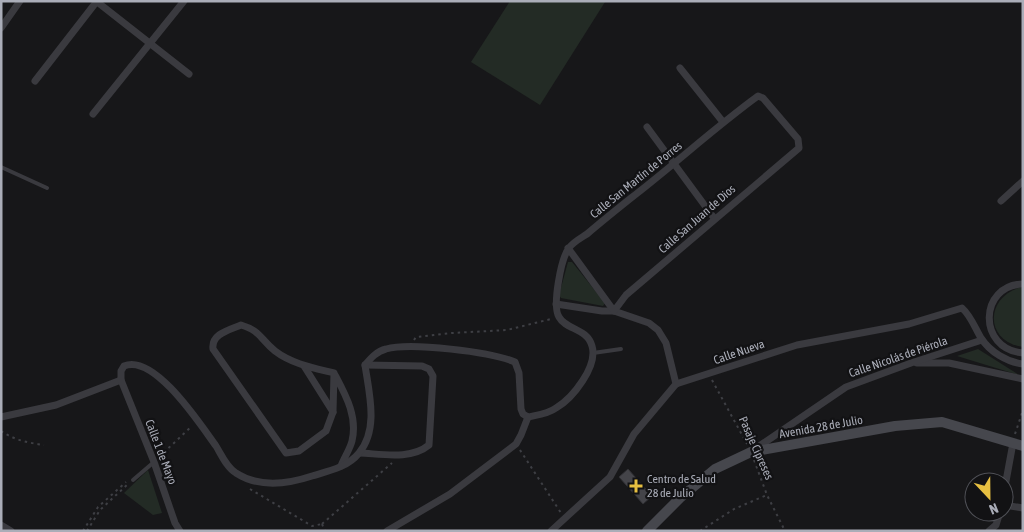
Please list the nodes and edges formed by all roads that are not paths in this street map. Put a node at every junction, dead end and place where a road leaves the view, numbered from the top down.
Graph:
1 (20, 1) edge
2 (184, 1) edge
3 (97, 2) edge
4 (1, 28) edge
5 (150, 43) junction
6 (680, 68) dead end
7 (189, 74) dead end
8 (35, 81) dead end
9 (93, 114) dead end
10 (723, 122) junction
11 (647, 127) dead end
12 (799, 148) joint
13 (674, 164) junction
14 (1, 167) edge
15 (1023, 181) edge
16 (47, 188) dead end
17 (1001, 201) dead end
18 (714, 218) junction
19 (568, 248) junction
20 (1023, 284) edge
21 (556, 304) junction
22 (614, 310) junction
23 (982, 340) junction
24 (621, 349) dead end
25 (593, 353) junction
26 (1023, 353) edge
27 (911, 363) junction
28 (1023, 364) edge
29 (365, 365) junction
30 (304, 366) junction
31 (334, 373) junction
32 (1023, 379) edge
33 (122, 380) junction
34 (676, 384) junction
35 (333, 412) junction
36 (1, 417) edge
37 (528, 418) junction
38 (1018, 444) edge
39 (360, 452) junction
40 (751, 452) junction
41 (154, 462) junction
42 (340, 467) junction
43 (1010, 472) edge
44 (133, 480) road end
45 (1, 525) edge
46 (11, 531) edge
47 (180, 531) edge
48 (387, 531) edge
49 (551, 531) edge
50 (648, 531) edge

1 - 4 street
2 - 5 street
3 - 5 street
3 - 8 street
5 - 7 street
5 - 9 street
6 - 10 street
10 - 12 street, Calle San Martín de Porres
10 - 13 street, Calle San Martín de Porres
11 - 13 street
12 - 18 street, Calle San Juan de Dios
13 - 18 street
13 - 19 street, Calle San Martín de Porres
14 - 16 lane
15 - 17 street
18 - 22 street, Calle San Juan de Dios
19 - 21 street
19 - 22 street
20 - 26 street
21 - 22 street
21 - 25 street
22 - 34 street
23 - 27 street, Calle Nicolás de Piérola
23 - 28 street
23 - 34 street, Calle Nueva
24 - 25 lane
25 - 37 street
27 - 32 street
27 - 40 street, Calle Nicolás de Piérola
29 - 37 street
29 - 39 street
29 - 39 street
30 - 31 street
30 - 35 street
30 - 35 street
31 - 35 street
31 - 42 street
33 - 36 street
33 - 41 street, Calle 1 de Mayo
33 - 42 street
34 - 49 street
37 - 48 street
38 - 40 street, Avenida 28 de Julio
38 - 43 street
39 - 42 street
40 - 50 street, Avenida 28 de Julio
41 - 44 lane
41 - 47 street, Calle 1 de Mayo
45 - 46 street

